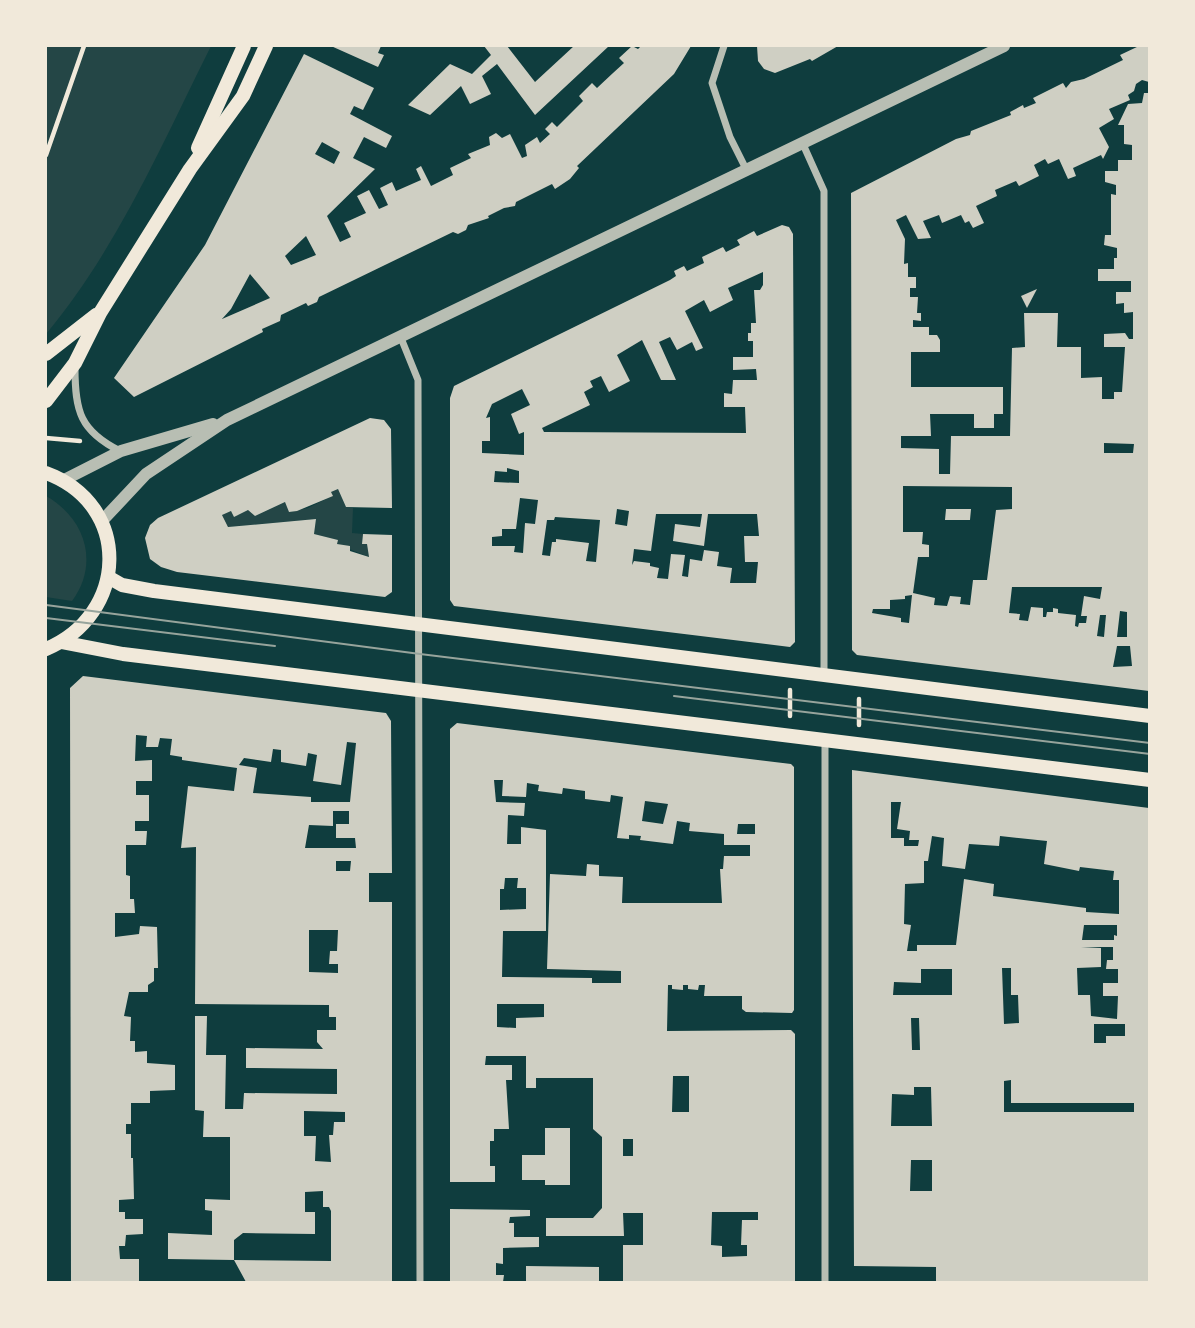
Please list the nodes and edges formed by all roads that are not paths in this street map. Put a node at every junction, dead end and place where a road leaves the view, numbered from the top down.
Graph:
1 (244, 46) edge
2 (266, 46) edge
3 (724, 46) edge
4 (1004, 46) edge
5 (802, 142) junction
6 (190, 169) junction
7 (746, 169) junction
8 (100, 313) junction
9 (401, 338) junction
10 (46, 354) edge
11 (75, 363) junction
12 (46, 401) edge
13 (227, 421) junction
14 (121, 451) junction
15 (46, 473) edge
16 (62, 481) junction
17 (101, 522) junction
18 (108, 577) junction
19 (419, 624) junction
20 (61, 642) junction
21 (46, 649) edge
22 (824, 676) junction
23 (420, 691) junction
24 (1150, 716) edge
25 (825, 741) junction
26 (1150, 780) edge
27 (420, 1283) edge
28 (825, 1283) edge

1 - 6 main road
2 - 6 main road
3 - 7 street
4 - 5 street
5 - 7 street
5 - 22 street
6 - 8 main road
7 - 9 street
8 - 10 main road
8 - 11 main road
9 - 13 street
9 - 19 street
11 - 12 main road
11 - 14 street
13 - 14 street
13 - 17 street
14 - 16 street
15 - 16 main road
16 - 17 main road
17 - 18 main road
18 - 19 main road
18 - 20 main road
19 - 22 main road
19 - 23 street
20 - 21 main road
20 - 23 main road
22 - 24 main road
23 - 25 main road
23 - 27 street
25 - 26 main road
25 - 28 street

